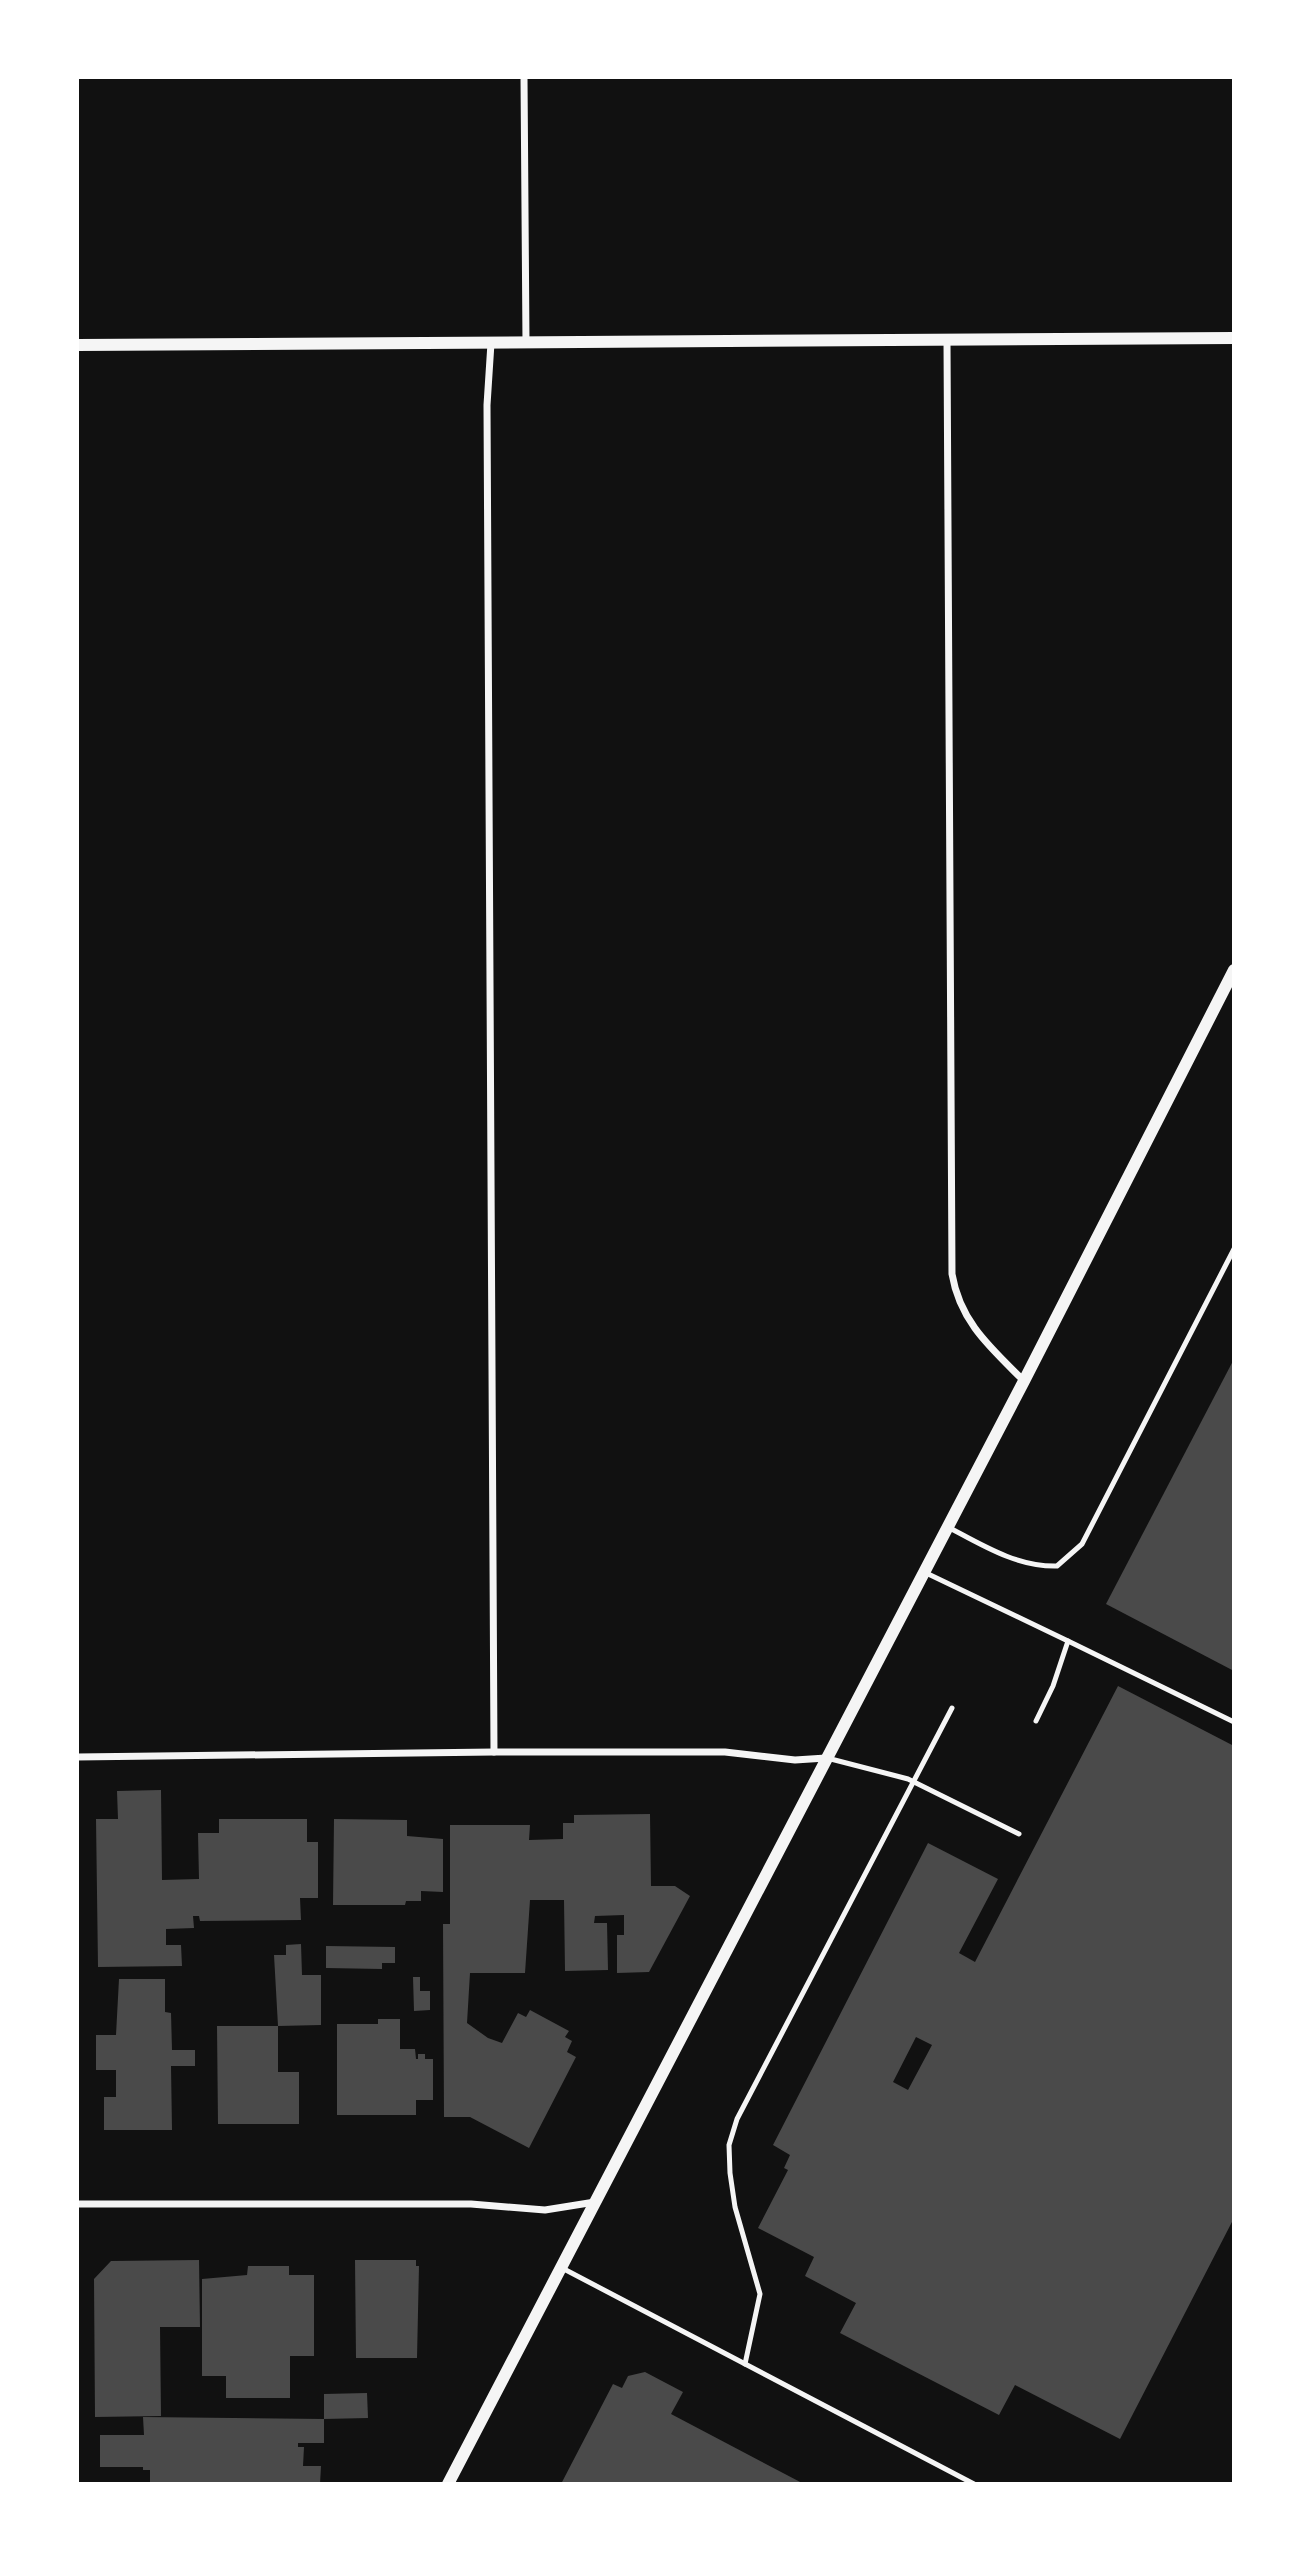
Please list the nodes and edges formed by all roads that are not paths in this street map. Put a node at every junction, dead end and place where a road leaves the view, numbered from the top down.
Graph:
1 (524, 77) edge
2 (1234, 338) edge
3 (947, 341) junction
4 (526, 342) junction
5 (491, 343) junction
6 (77, 345) edge
7 (1234, 970) edge
8 (1234, 1248) edge
9 (1024, 1381) junction
10 (948, 1527) junction
11 (924, 1572) junction
12 (1068, 1642) junction
13 (952, 1708) dead end
14 (1036, 1721) dead end
15 (1234, 1722) edge
16 (494, 1752) junction
17 (77, 1757) edge
18 (826, 1758) junction
19 (913, 1782) junction
20 (1019, 1834) dead end
21 (596, 2202) junction
22 (77, 2204) edge
23 (561, 2267) junction
24 (745, 2364) junction
25 (448, 2484) edge
26 (974, 2484) edge

1 - 4 street
2 - 3 street
3 - 4 street
3 - 9 street
4 - 5 street
5 - 6 street
5 - 16 street
7 - 9 street
8 - 10 lane
9 - 10 street
10 - 11 street
11 - 12 lane
11 - 18 street
12 - 14 lane
12 - 15 lane
13 - 19 lane
16 - 17 street
16 - 18 street
18 - 19 lane
18 - 21 street
19 - 20 lane
19 - 24 lane
21 - 22 street
21 - 23 street
23 - 24 lane
23 - 25 street
24 - 26 lane

